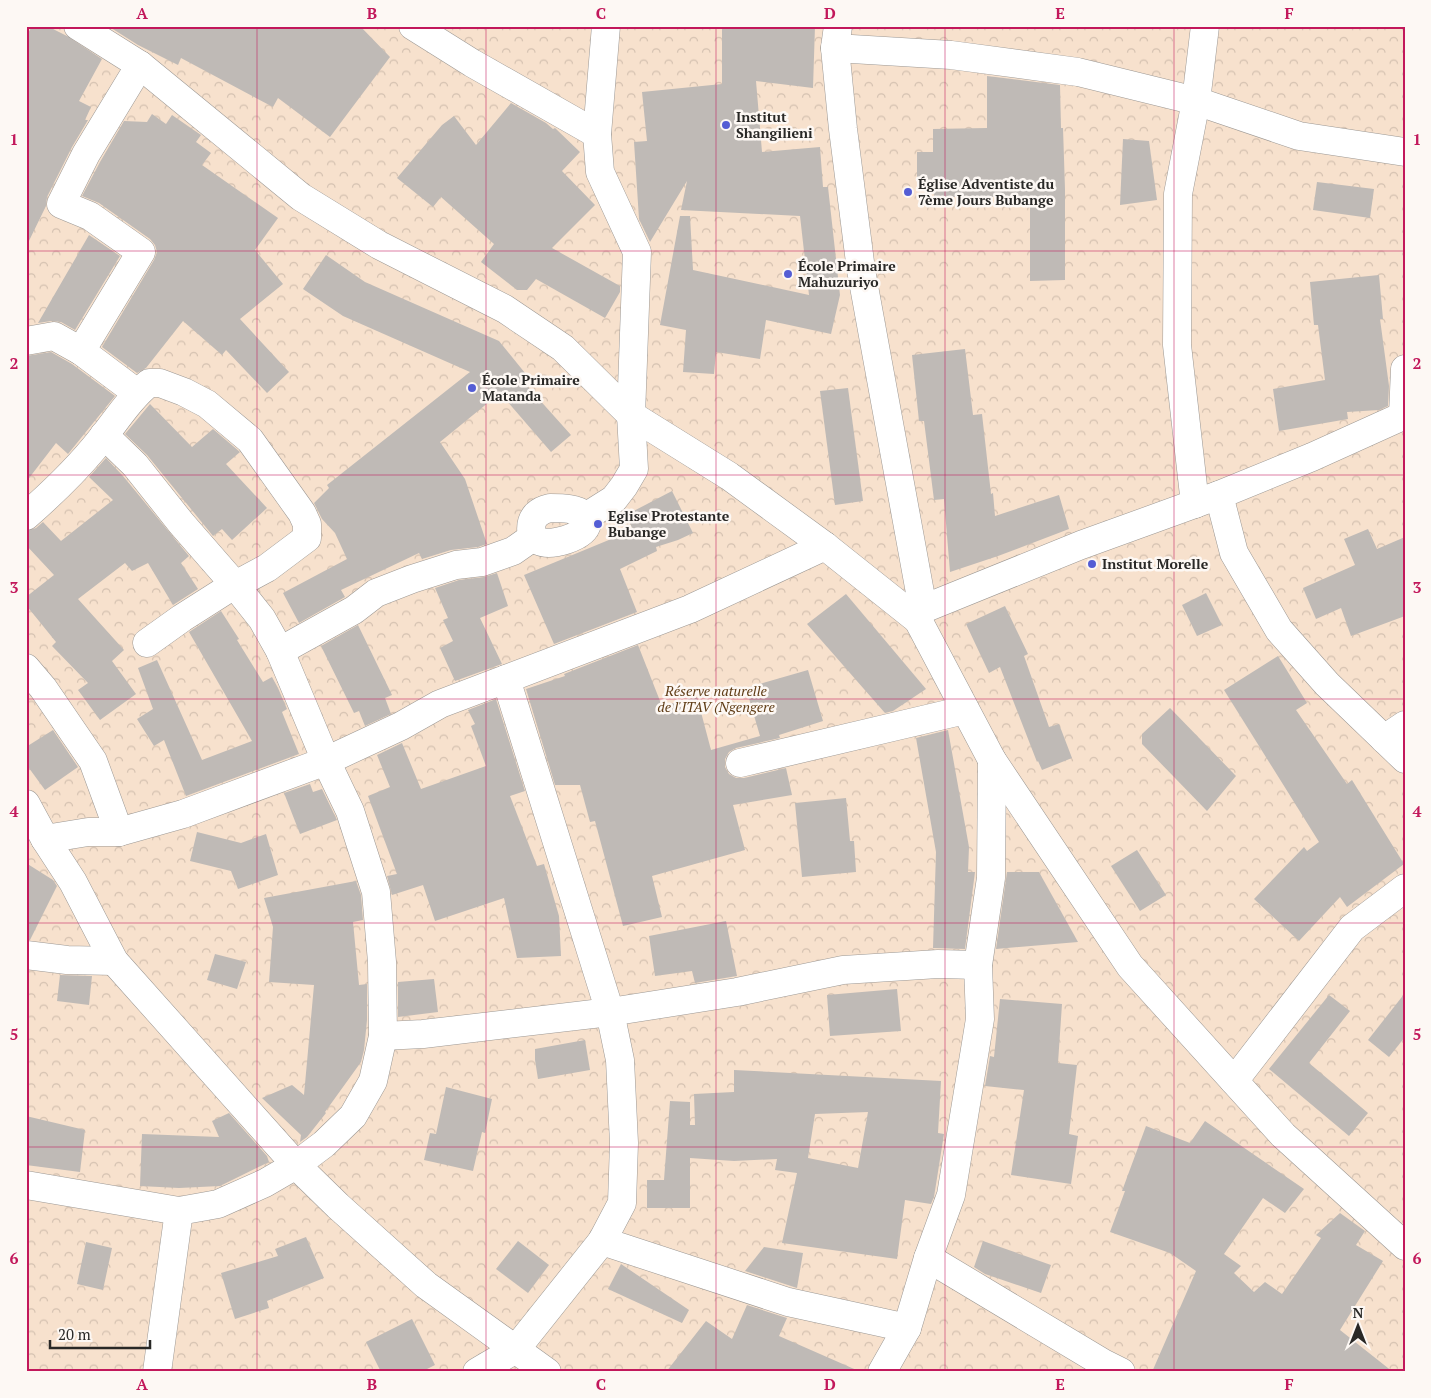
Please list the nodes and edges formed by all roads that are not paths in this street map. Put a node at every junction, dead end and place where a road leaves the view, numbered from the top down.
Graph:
1 (78, 26) edge
2 (413, 26) edge
3 (606, 26) edge
4 (1204, 26) edge
5 (836, 37) edge
6 (140, 65) junction
7 (1196, 101) junction
8 (597, 134) junction
9 (1405, 152) edge
10 (26, 341) edge
11 (82, 351) junction
12 (1405, 369) edge
13 (137, 393) junction
14 (631, 415) junction
15 (1404, 415) edge
16 (104, 435) junction
17 (1207, 500) junction
18 (26, 516) edge
19 (824, 546) junction
20 (235, 585) junction
21 (921, 615) junction
22 (147, 643) dead end
23 (280, 651) junction
24 (26, 668) edge
25 (506, 679) junction
26 (966, 710) junction
27 (1394, 732) edge
28 (1405, 759) edge
29 (992, 760) junction
30 (326, 761) junction
31 (740, 762) dead end
32 (26, 804) edge
33 (119, 832) junction
34 (45, 839) junction
35 (1405, 888) edge
36 (26, 955) edge
37 (114, 961) junction
38 (978, 965) junction
39 (610, 1012) junction
40 (383, 1036) junction
41 (1234, 1081) junction
42 (296, 1165) junction
43 (26, 1185) edge
44 (179, 1211) junction
45 (602, 1241) junction
46 (1405, 1246) edge
47 (928, 1258) junction
48 (907, 1328) junction
49 (516, 1349) junction
50 (157, 1372) edge
51 (477, 1372) edge
52 (547, 1372) edge
53 (882, 1372) edge
54 (1121, 1372) edge

1 - 6 street
2 - 8 street
3 - 8 street
4 - 7 street
5 - 7 street
5 - 21 street
6 - 11 street
6 - 14 street
7 - 9 street
7 - 17 street
8 - 14 street
10 - 11 street
11 - 13 street
12 - 15 street
13 - 16 street
13 - 20 street
14 - 19 street
14 - 23 street
15 - 17 street
16 - 18 street
16 - 20 street
17 - 21 street
17 - 27 street
19 - 21 street
19 - 25 street
20 - 22 street
20 - 23 street
21 - 26 street
23 - 30 street
24 - 33 street
25 - 30 street
25 - 39 street
26 - 29 street
26 - 31 street
27 - 28 street
29 - 38 street
29 - 41 street
30 - 33 street
30 - 40 street
32 - 34 street
33 - 34 street
34 - 37 street
35 - 41 street
36 - 37 street
37 - 42 street
38 - 39 street
38 - 47 street
39 - 40 street
39 - 45 street
40 - 42 street
41 - 46 street
42 - 44 street
42 - 49 street
43 - 44 street
44 - 50 street
45 - 48 street
45 - 49 street
47 - 48 street
47 - 54 street
48 - 53 street
49 - 51 street
49 - 52 street

